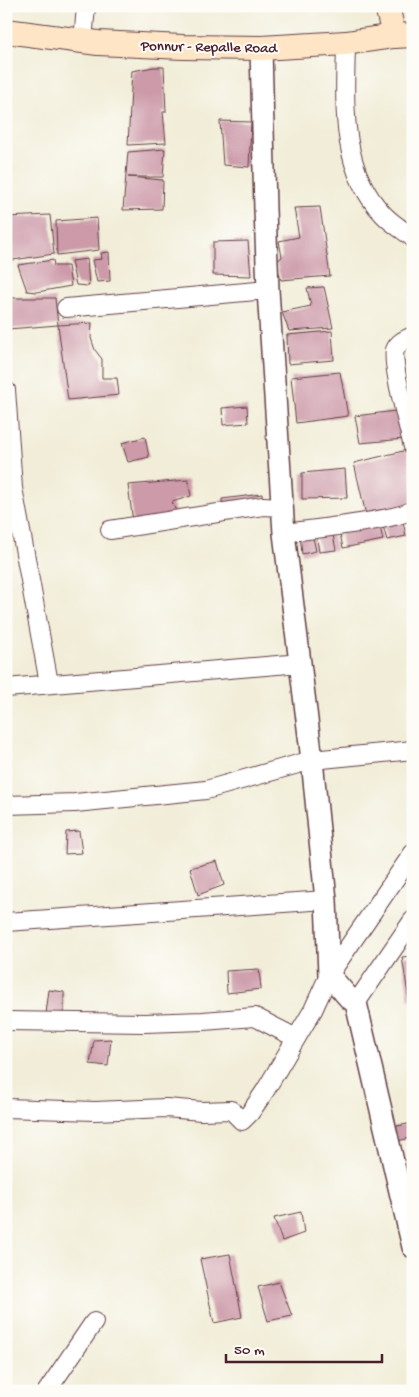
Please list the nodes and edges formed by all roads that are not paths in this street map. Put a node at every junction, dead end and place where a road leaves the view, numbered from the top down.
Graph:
1 (86, 6) edge
2 (387, 6) edge
3 (6, 31) edge
4 (403, 35) edge
5 (83, 41) junction
6 (346, 43) junction
7 (261, 48) junction
8 (413, 238) edge
9 (268, 290) junction
10 (66, 308) dead end
11 (413, 336) edge
12 (6, 390) edge
13 (413, 446) edge
14 (10, 487) edge
15 (282, 507) junction
16 (413, 508) edge
17 (110, 530) dead end
18 (284, 534) junction
19 (301, 663) junction
20 (48, 683) junction
21 (6, 688) edge
22 (413, 750) edge
23 (312, 760) junction
24 (6, 805) edge
25 (413, 853) edge
26 (326, 900) junction
27 (413, 920) edge
28 (6, 922) edge
29 (332, 978) junction
30 (352, 1001) junction
31 (6, 1021) edge
32 (296, 1038) junction
33 (6, 1108) edge
34 (413, 1247) edge
35 (94, 1322) dead end
36 (47, 1391) edge

1 - 5 street
2 - 4 main road
3 - 5 main road, Ponnur - Repalle Road
4 - 6 main road, Ponnur - Repalle Road
5 - 7 main road, Ponnur - Repalle Road
6 - 7 main road, Ponnur - Repalle Road
6 - 8 street
7 - 9 street
9 - 10 street
9 - 15 street
11 - 13 street
12 - 14 street
14 - 20 street
15 - 17 street
15 - 18 street
16 - 18 street
18 - 19 street
19 - 20 street
19 - 23 street
20 - 21 street
22 - 23 street
23 - 24 street
23 - 26 street
25 - 29 street
26 - 28 street
26 - 29 street
27 - 30 street
29 - 30 street
29 - 32 street
30 - 34 street
31 - 32 street
32 - 33 street
35 - 36 street

